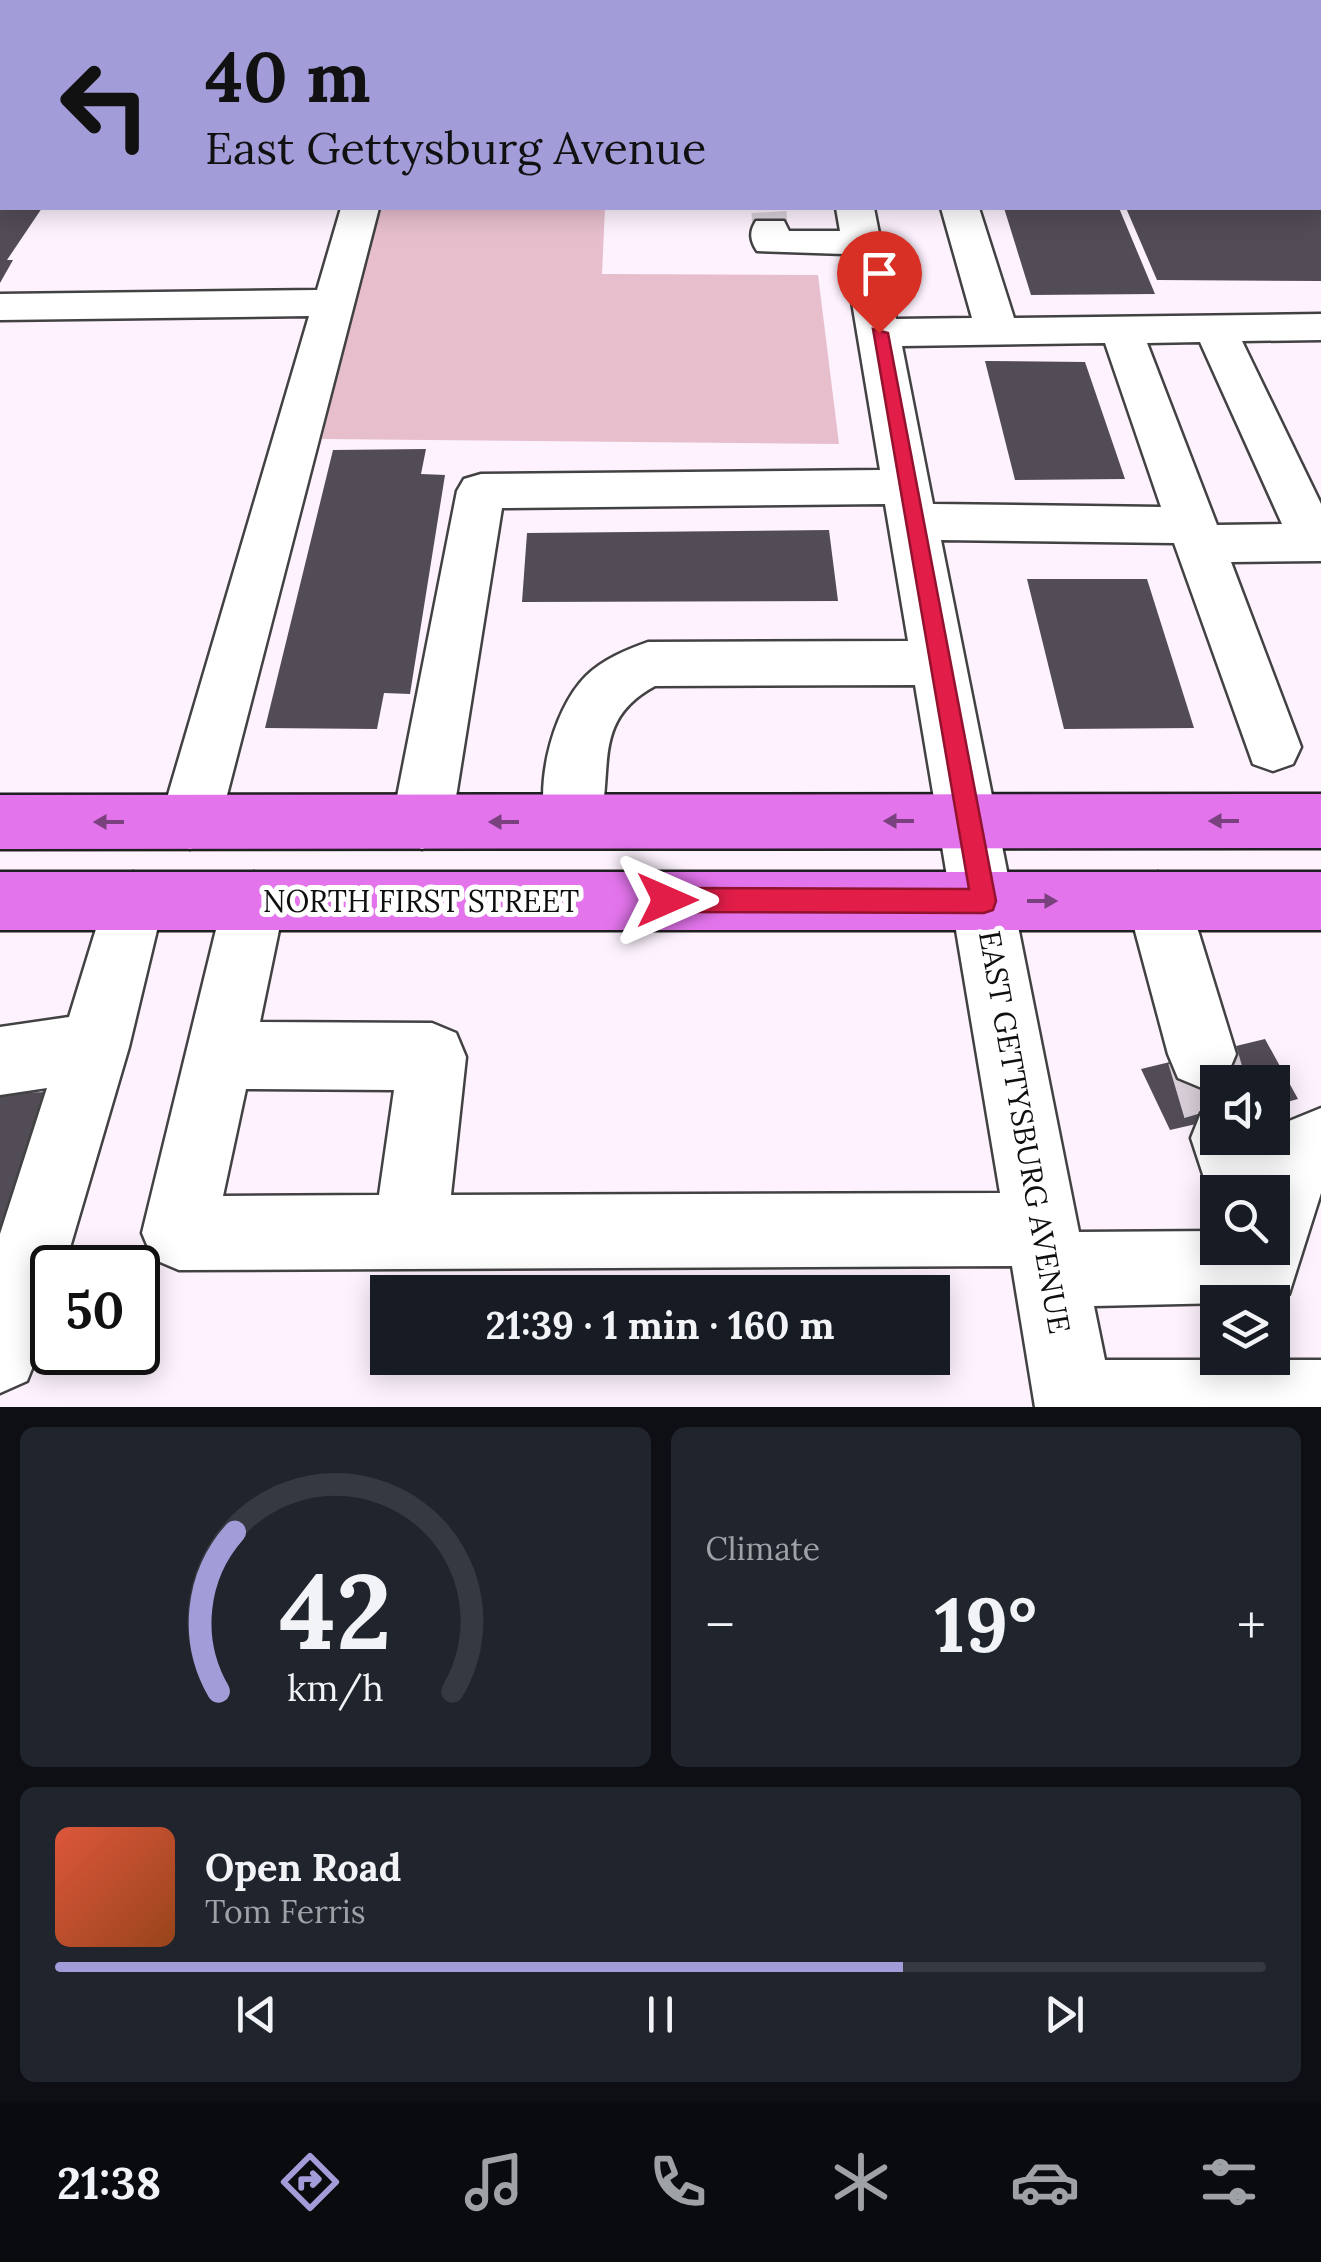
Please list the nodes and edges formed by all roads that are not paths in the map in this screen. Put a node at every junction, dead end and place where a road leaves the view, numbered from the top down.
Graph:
1 (359, 210) edge
2 (961, 210) edge
3 (770, 216) tunnel mouth
4 (858, 225) edge
5 (331, 303) junction
6 (0, 307) edge
7 (1321, 328) edge
8 (1215, 329) junction
9 (1121, 330) junction
10 (997, 332) junction
11 (879, 333) junction
12 (909, 505) junction
13 (1195, 535) junction
14 (1318, 542) edge
15 (940, 663) junction
16 (1273, 746) dead end
17 (1321, 820) edge
18 (572, 821) junction
19 (968, 821) junction
20 (0, 822) edge
21 (190, 822) junction
22 (422, 822) junction
23 (0, 901) edge
24 (133, 901) junction
25 (254, 901) junction
26 (984, 901) junction
27 (1158, 901) junction
28 (1318, 910) edge
29 (96, 1047) junction
30 (1202, 1054) tunnel mouth
31 (220, 1055) junction
32 (0, 1060) edge
33 (1321, 1143) edge
34 (1290, 1175) edge
35 (412, 1230) junction
36 (1045, 1249) junction
37 (1200, 1250) edge
38 (0, 1354) edge
39 (1321, 1400) edge
40 (1074, 1403) edge

1 - 5 street
2 - 10 street
3 - 4 street
4 - 11 street, EAST GETTYSBURG AVENUE
5 - 6 street
5 - 21 street
7 - 8 street
8 - 9 street
8 - 14 street
9 - 10 street
9 - 13 street
10 - 11 street
11 - 12 street, EAST GETTYSBURG AVENUE
12 - 13 street
12 - 15 street, EAST GETTYSBURG AVENUE
12 - 22 street
13 - 14 street
13 - 16 street
15 - 18 street
15 - 19 street, EAST GETTYSBURG AVENUE
17 -> 19 main road
19 -> 18 main road
18 -> 22 main road
19 - 26 street, EAST GETTYSBURG AVENUE
21 -> 20 main road
21 - 22 main road
23 - 24 main road, NORTH FIRST STREET
24 - 25 main road, NORTH FIRST STREET
24 - 29 street
25 - 26 main road, NORTH FIRST STREET
25 - 31 street
26 -> 27 main road, NORTH FIRST STREET
26 - 36 street, EAST GETTYSBURG AVENUE
27 - 28 main road, NORTH FIRST STREET
27 - 30 street
29 - 32 street
29 - 38 street
31 - 35 street
31 - 35 street
33 - 34 street
35 - 36 street
36 - 37 street
36 - 40 street, EAST GETTYSBURG AVENUE
39 - 40 street

